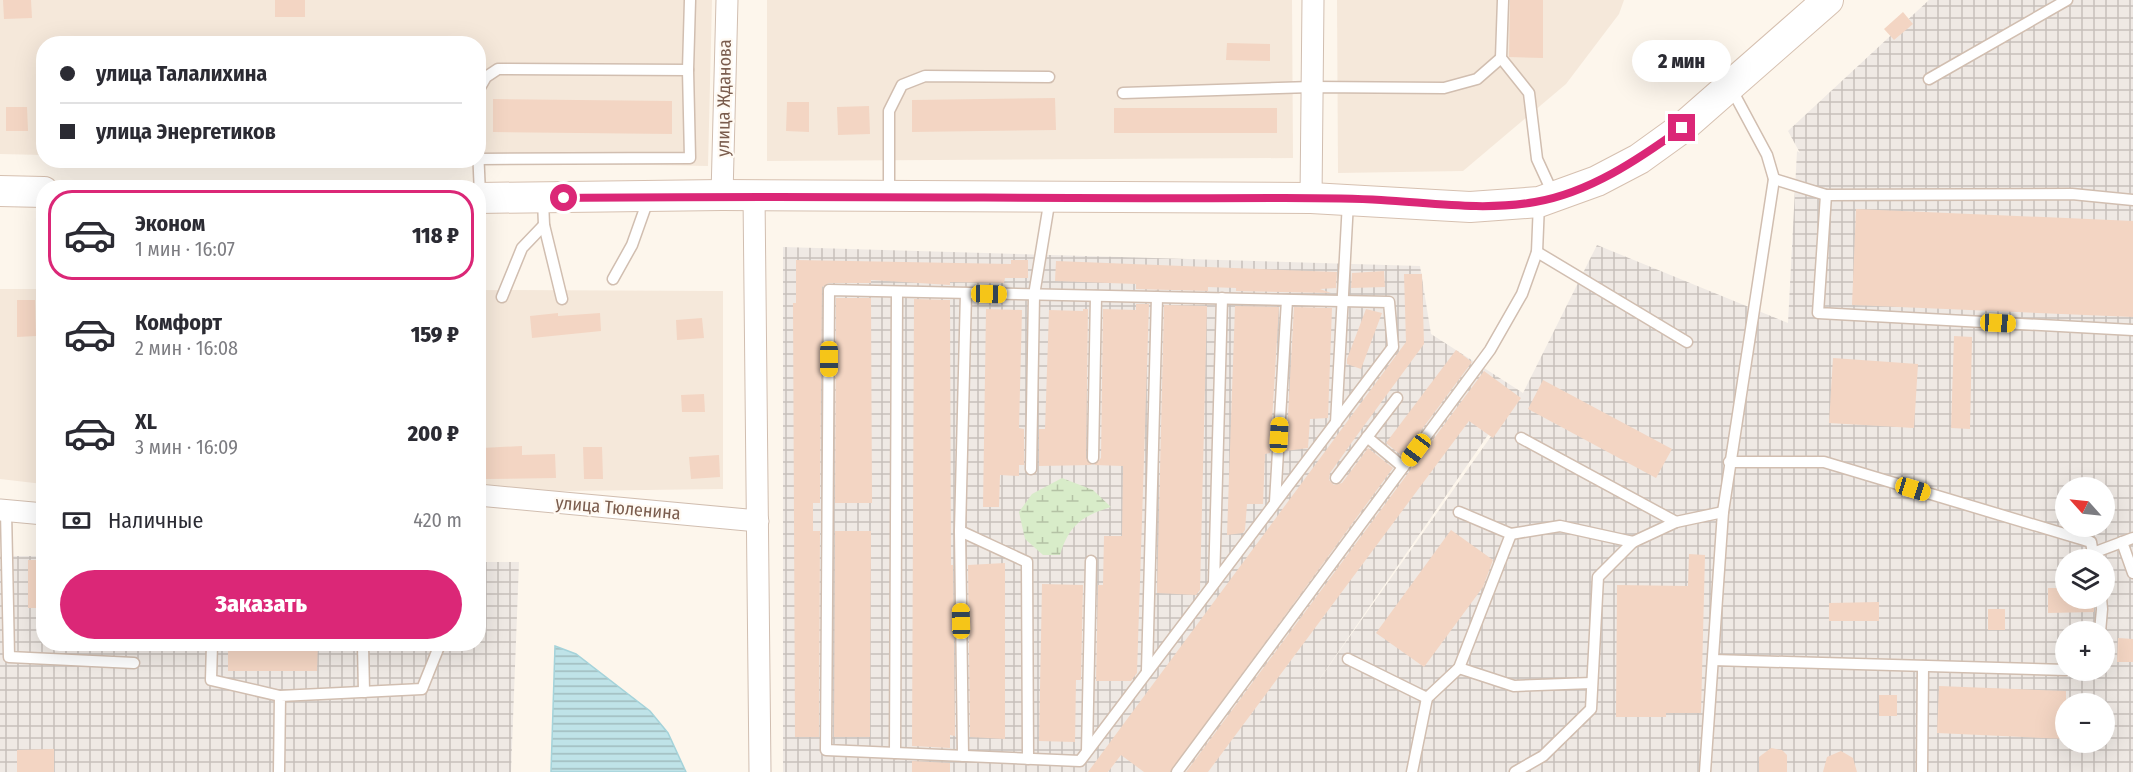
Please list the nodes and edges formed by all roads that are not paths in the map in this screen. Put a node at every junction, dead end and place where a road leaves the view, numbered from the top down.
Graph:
1 (690, 0) edge
2 (727, 0) edge
3 (1313, 0) edge
4 (1503, 0) edge
5 (1828, 0) edge
6 (2067, 0) edge
7 (1501, 58) junction
8 (688, 70) junction
9 (486, 77) edge
10 (1049, 77) dead end
11 (1929, 79) dead end
12 (1730, 86) junction
13 (1312, 87) junction
14 (1123, 93) dead end
15 (486, 159) edge
16 (1774, 179) junction
17 (0, 191) edge
18 (36, 192) edge
19 (722, 195) junction
20 (754, 195) junction
21 (889, 195) junction
22 (1826, 195) junction
23 (649, 197) junction
24 (1050, 198) junction
25 (1311, 198) junction
26 (1348, 199) junction
27 (486, 200) edge
28 (1547, 200) junction
29 (2133, 200) edge
30 (543, 212) junction
31 (1537, 252) junction
32 (613, 279) dead end
33 (897, 292) junction
34 (966, 293) junction
35 (1034, 295) junction
36 (1096, 296) junction
37 (502, 297) dead end
38 (1156, 297) junction
39 (1222, 298) junction
40 (562, 299) dead end
41 (1287, 300) junction
42 (1342, 301) junction
43 (2133, 330) edge
44 (1687, 342) dead end
45 (1396, 398) dead end
46 (1335, 423) junction
47 (1367, 437) junction
48 (1521, 438) dead end
49 (1093, 458) dead end
50 (1730, 462) junction
51 (1403, 467) junction
52 (1031, 469) dead end
53 (1336, 478) dead end
54 (486, 496) edge
55 (1275, 502) junction
56 (3, 510) edge
57 (1459, 512) dead end
58 (1723, 512) junction
59 (36, 513) edge
60 (758, 521) junction
61 (1676, 522) junction
62 (960, 531) junction
63 (1511, 534) junction
64 (2133, 538) edge
65 (1632, 542) junction
66 (2122, 542) junction
67 (2092, 549) edge
68 (2108, 549) edge
69 (1090, 561) dead end
70 (2133, 573) edge
71 (1214, 584) junction
72 (212, 651) edge
73 (363, 651) edge
74 (437, 651) edge
75 (1348, 659) dead end
76 (1713, 660) junction
77 (134, 663) dead end
78 (1923, 666) junction
79 (1459, 668) junction
80 (2055, 670) edge
81 (1147, 672) junction
82 (1592, 682) junction
83 (364, 692) junction
84 (280, 696) junction
85 (1427, 698) junction
86 (1087, 752) junction
87 (895, 753) junction
88 (963, 756) junction
89 (1028, 759) junction
90 (279, 772) edge
91 (760, 772) edge
92 (1177, 772) edge
93 (1412, 772) edge
94 (1515, 772) edge
95 (1705, 772) edge
96 (1922, 772) edge

1 - 8 lane
2 - 19 street, улица Жданова
3 - 13 street
4 - 7 lane
5 - 12 street
6 - 11 lane
7 - 13 lane
7 - 28 lane
8 - 9 lane
8 - 15 lane
10 - 21 lane
12 - 16 lane
12 - 28 street
13 - 14 lane
13 - 25 street
16 - 22 lane
16 - 50 lane
17 - 18 street
19 - 20 street
19 - 23 street
20 - 21 street
20 - 60 street
21 - 24 street
22 - 29 lane
22 - 43 lane
23 - 30 street
23 - 32 lane
24 - 25 street
24 - 35 lane
25 - 26 street
26 - 28 street
26 - 42 lane
27 - 30 street
28 - 31 lane
30 - 37 lane
30 - 40 lane
31 - 44 lane
31 - 51 lane
33 - 34 lane
33 - 87 lane
33 - 87 lane
34 - 35 lane
34 - 62 lane
35 - 36 lane
35 - 52 lane
36 - 38 lane
36 - 49 lane
38 - 39 lane
38 - 81 lane
39 - 41 lane
39 - 71 lane
41 - 42 lane
41 - 55 lane
42 - 46 lane
42 - 46 lane
45 - 47 lane
46 - 55 lane
47 - 51 lane
47 - 53 lane
48 - 61 lane
50 - 58 lane
50 - 67 lane
51 - 92 lane
54 - 60 street, улица Тюленина
55 - 71 lane
56 - 59 street
56 - 77 lane
57 - 63 lane
58 - 61 lane
58 - 76 lane
60 - 91 street
61 - 65 lane
62 - 88 lane
62 - 89 lane
63 - 65 lane
63 - 79 lane
64 - 66 lane
65 - 82 lane
66 - 68 lane
66 - 70 lane
69 - 86 lane
71 - 81 lane
72 - 84 lane
73 - 83 lane
74 - 83 lane
75 - 85 lane
76 - 78 lane
76 - 95 lane
78 - 80 lane
78 - 96 lane
79 - 82 lane
79 - 85 lane
81 - 86 lane
82 - 94 lane
83 - 84 lane
84 - 90 lane
85 - 93 lane
86 - 89 lane
87 - 88 lane
88 - 89 lane

